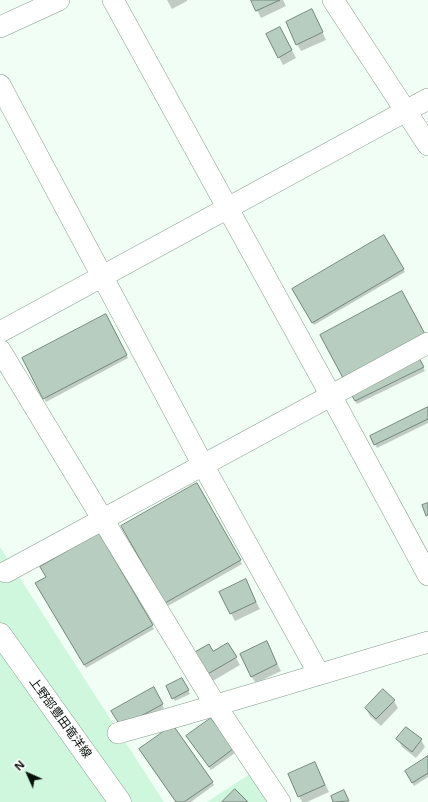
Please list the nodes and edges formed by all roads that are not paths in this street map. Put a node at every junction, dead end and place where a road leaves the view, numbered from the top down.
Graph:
1 (59, 0) edge
2 (113, 0) edge
3 (333, 0) edge
4 (0, 27) edge
5 (0, 85) edge
6 (428, 99) edge
7 (405, 111) junction
8 (428, 146) edge
9 (228, 208) junction
10 (102, 277) junction
11 (0, 332) edge
12 (428, 343) edge
13 (0, 350) edge
14 (331, 396) junction
15 (203, 465) junction
16 (102, 519) junction
17 (6, 572) dead end
18 (428, 575) edge
19 (0, 634) edge
20 (428, 642) edge
21 (319, 674) junction
22 (216, 706) junction
23 (118, 734) dead end
24 (120, 802) edge
25 (280, 802) edge

1 - 4 street
2 - 9 street
3 - 7 street
5 - 10 street
6 - 7 street
7 - 8 street
7 - 9 street
9 - 10 street
9 - 14 street
10 - 11 street
10 - 15 street
12 - 14 street
13 - 16 street
14 - 15 street
14 - 18 street
15 - 16 street
15 - 21 street
16 - 17 street
16 - 22 street
19 - 24 main road, 上野部豊田竜洋線
20 - 21 street
21 - 22 street
22 - 23 street
22 - 25 street

